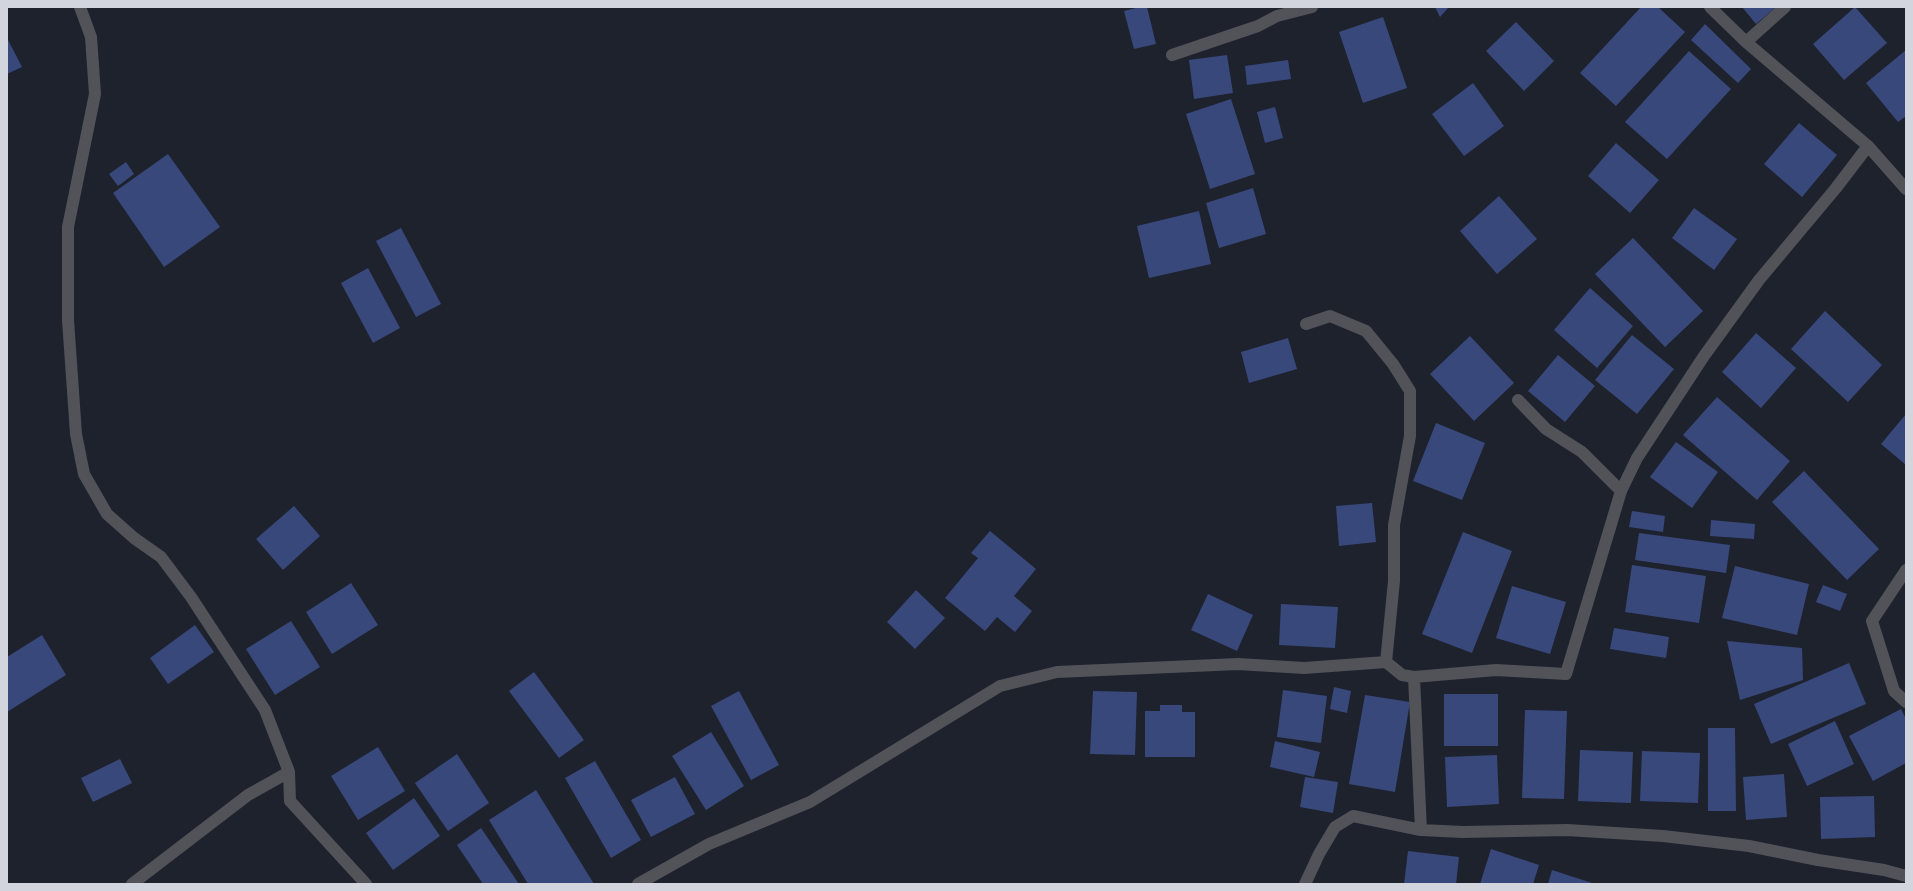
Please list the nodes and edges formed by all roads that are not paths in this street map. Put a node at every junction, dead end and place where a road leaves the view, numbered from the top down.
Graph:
1 (80, 7) edge
2 (1312, 7) edge
3 (1710, 7) edge
4 (1784, 7) edge
5 (1746, 42) junction
6 (1172, 55) dead end
7 (1868, 146) junction
8 (1906, 189) edge
9 (1306, 324) dead end
10 (1518, 400) dead end
11 (1621, 491) junction
12 (1906, 570) edge
13 (1386, 662) junction
14 (1414, 677) junction
15 (1906, 702) edge
16 (289, 772) junction
17 (1422, 830) junction
18 (1906, 876) edge
19 (132, 884) edge
20 (366, 884) edge
21 (638, 884) edge
22 (1305, 884) edge

1 - 16 street
2 - 6 street
3 - 5 street
4 - 5 street
5 - 7 street
7 - 8 street
7 - 11 street
9 - 13 street
10 - 11 street
11 - 14 street
12 - 15 street
13 - 14 street
13 - 21 street
14 - 17 street
16 - 19 street
16 - 20 street
17 - 18 street
17 - 22 street

